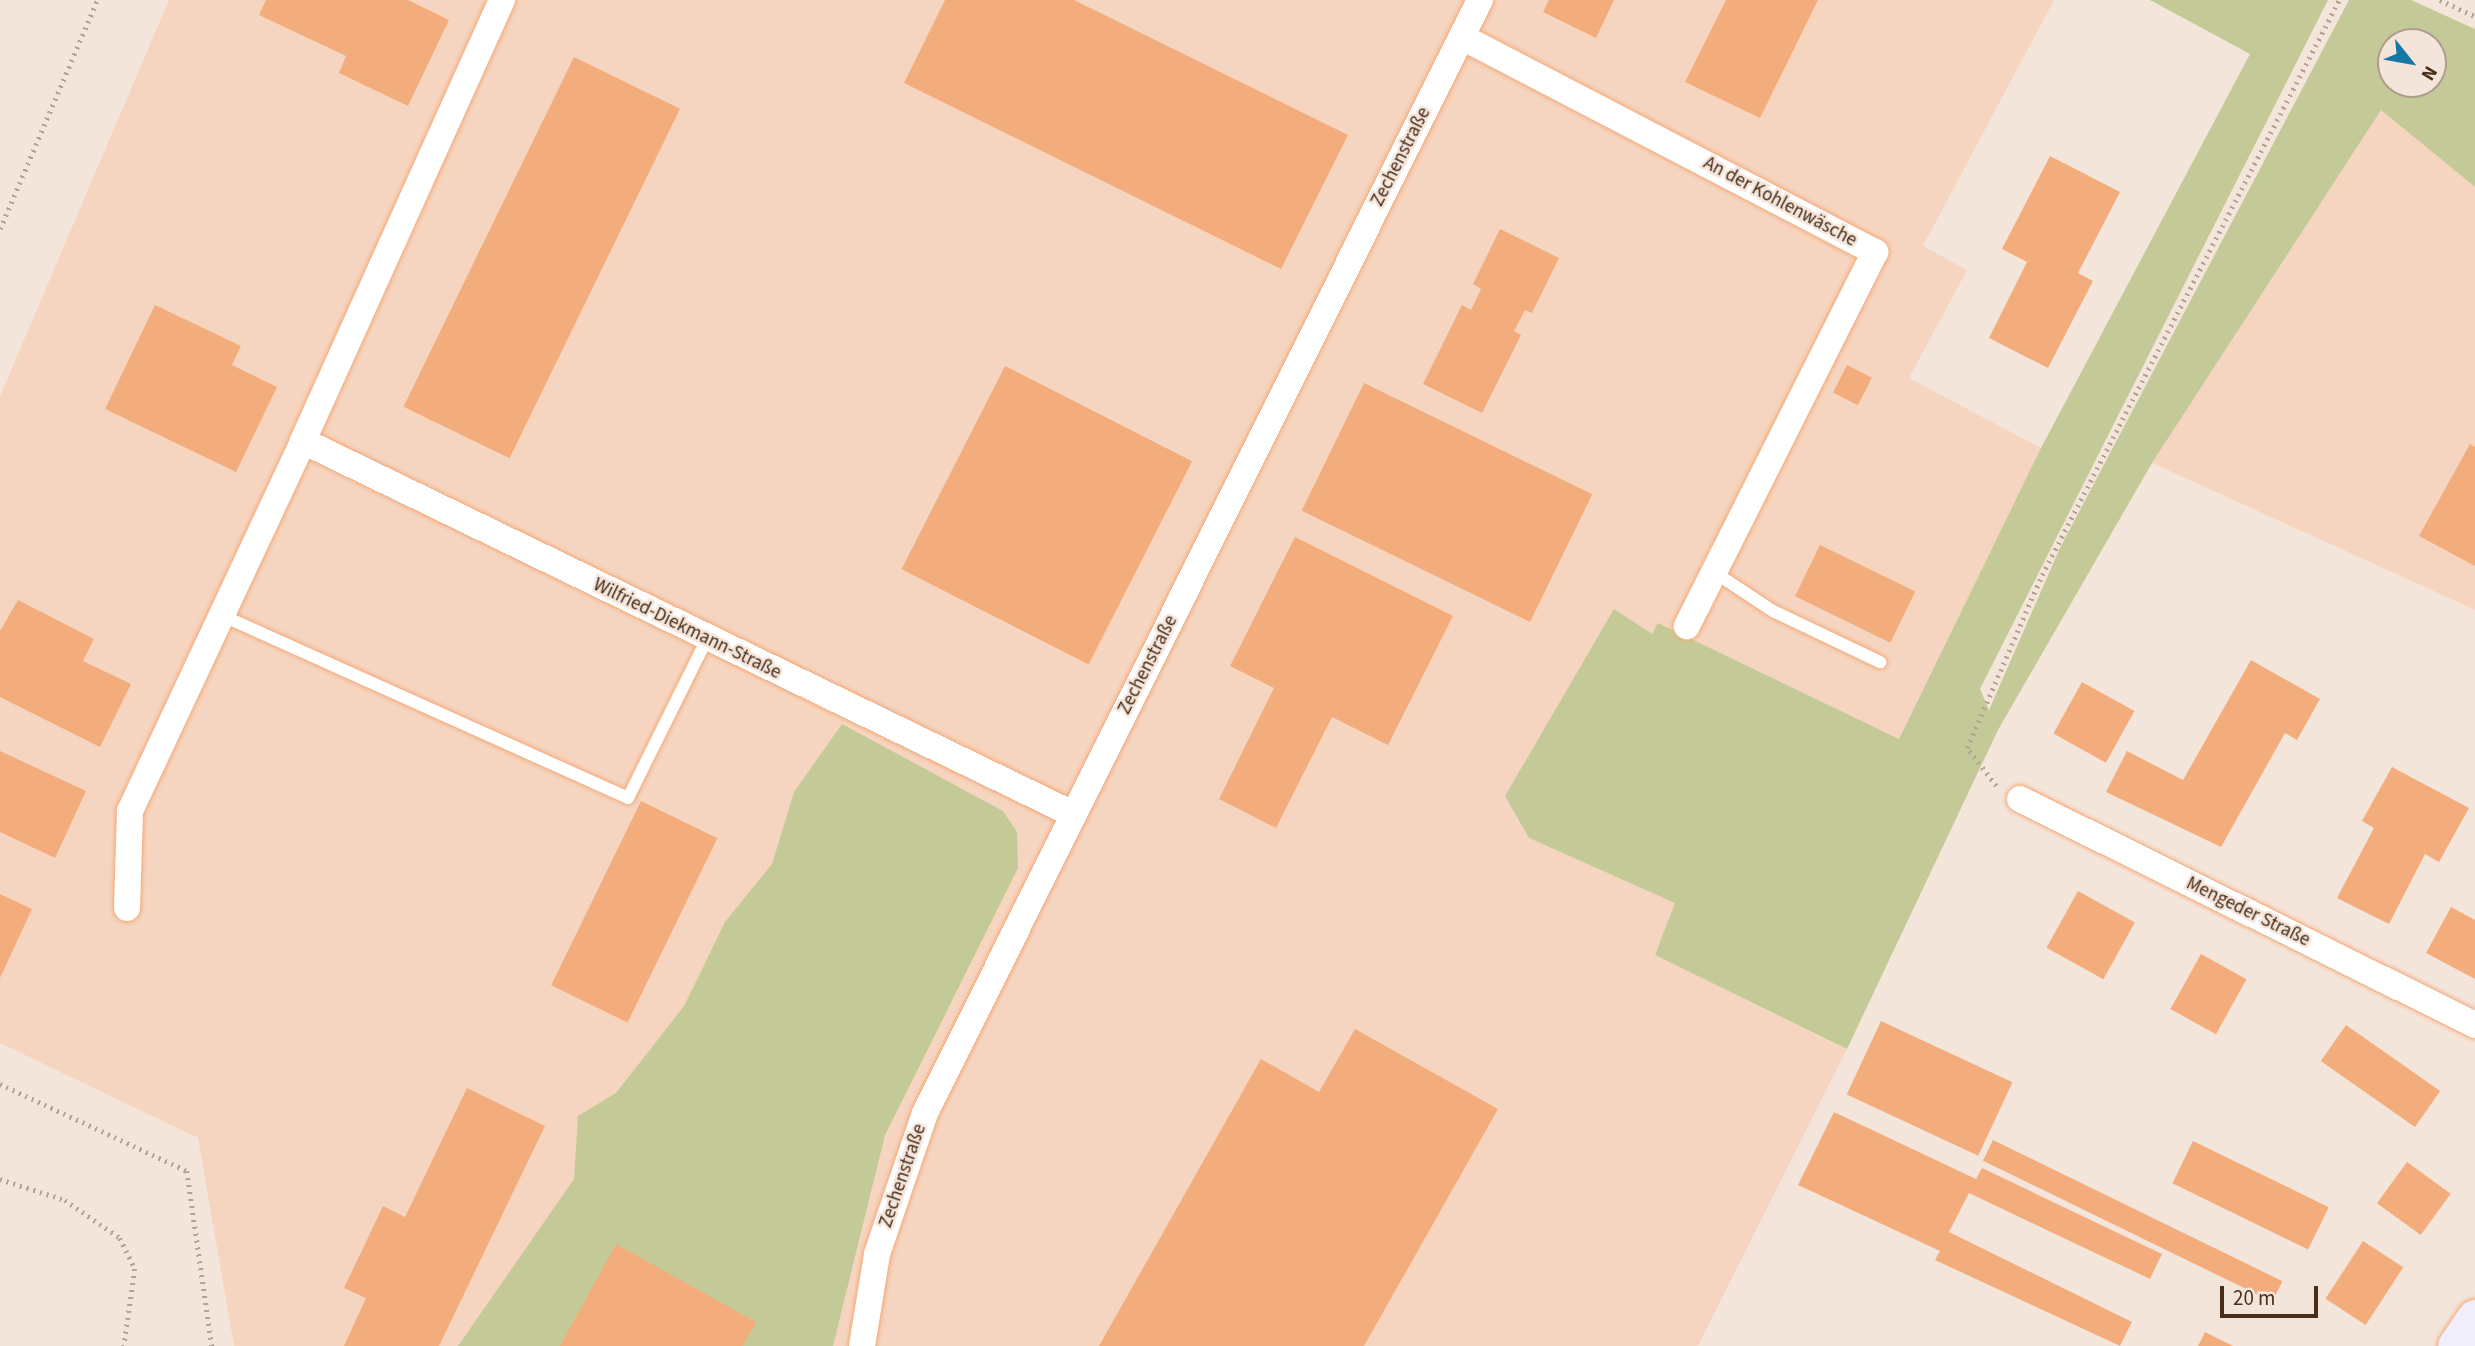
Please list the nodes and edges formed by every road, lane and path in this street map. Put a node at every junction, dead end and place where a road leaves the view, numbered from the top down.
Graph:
1 (97, 0) edge
2 (502, 0) edge
3 (1480, 0) edge
4 (2339, 0) edge
5 (2440, 0) edge
6 (2453, 0) edge
7 (2456, 8) junction
8 (2475, 16) edge
9 (1462, 37) junction
10 (0, 229) edge
11 (303, 441) junction
12 (1714, 572) junction
13 (221, 615) junction
14 (1687, 626) dead end
15 (708, 639) junction
16 (1880, 662) dead end
17 (2021, 799) joint
18 (1073, 814) junction
19 (127, 908) dead end
20 (2475, 1025) edge
21 (0, 1084) edge
22 (0, 1179) edge
23 (2475, 1318) edge
24 (124, 1346) edge
25 (212, 1346) edge
26 (862, 1346) edge
27 (2456, 1346) edge

1 - 10 path
2 - 11 street
3 - 9 street, Zechenstraße
4 - 17 path
5 - 7 path
6 - 7 path
7 - 8 path
9 - 12 street, An der Kohlenwäsche
9 - 18 street, Zechenstraße
11 - 13 street
11 - 15 street, Wilfried-Diekmann-Straße
12 - 14 street, An der Kohlenwäsche
12 - 16 lane
13 - 15 lane
13 - 19 street
15 - 18 street, Wilfried-Diekmann-Straße
17 - 20 street, Mengeder Straße
18 - 26 street, Zechenstraße
21 - 25 path
22 - 24 path
23 - 27 main road

